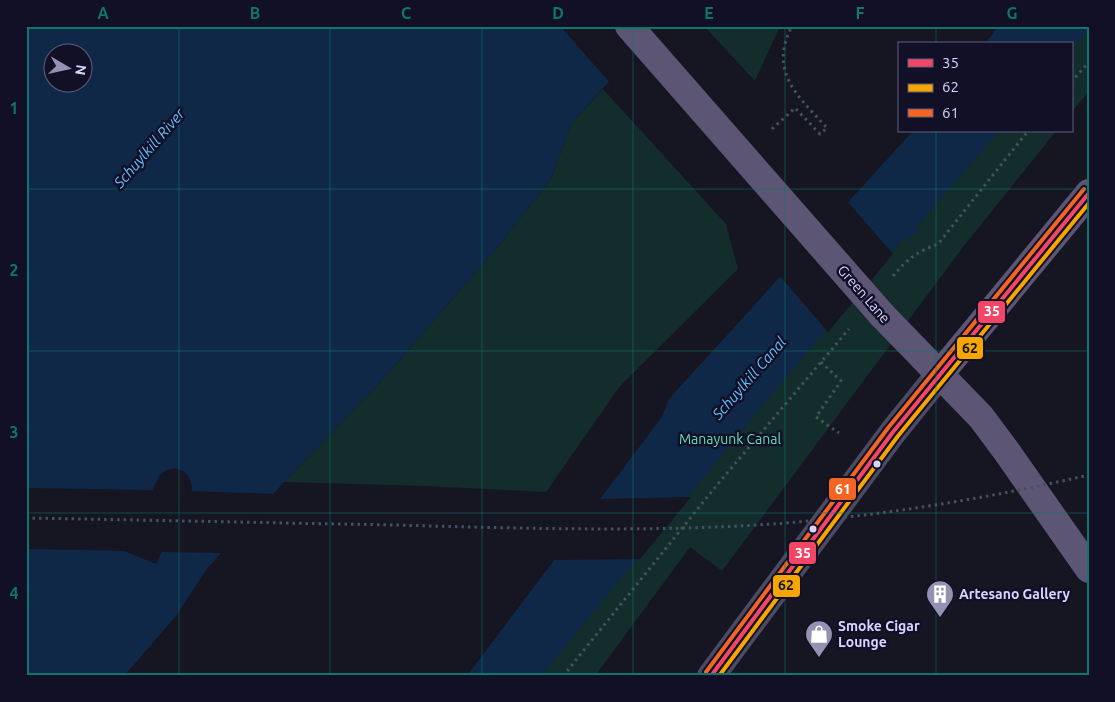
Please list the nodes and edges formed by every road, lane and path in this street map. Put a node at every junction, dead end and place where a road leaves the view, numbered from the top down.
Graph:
1 (629, 26) edge
2 (792, 26) edge
3 (1089, 62) edge
4 (1072, 81) edge
5 (772, 129) dead end
6 (1027, 132) edge
7 (1089, 192) edge
8 (888, 282) dead end
9 (851, 326) dead end
10 (820, 362) junction
11 (939, 375) junction
12 (840, 433) dead end
13 (1089, 475) edge
14 (26, 518) edge
15 (1089, 569) edge
16 (563, 676) edge
17 (711, 676) edge

1 - 11 main road, Green Lane, bridge
2 - 5 path
3 - 4 path
6 - 8 path
7 - 11 main road
9 - 10 path
10 - 12 path
10 - 16 path
11 - 15 main road, Green Lane
11 - 17 street
13 - 14 path, bridge

